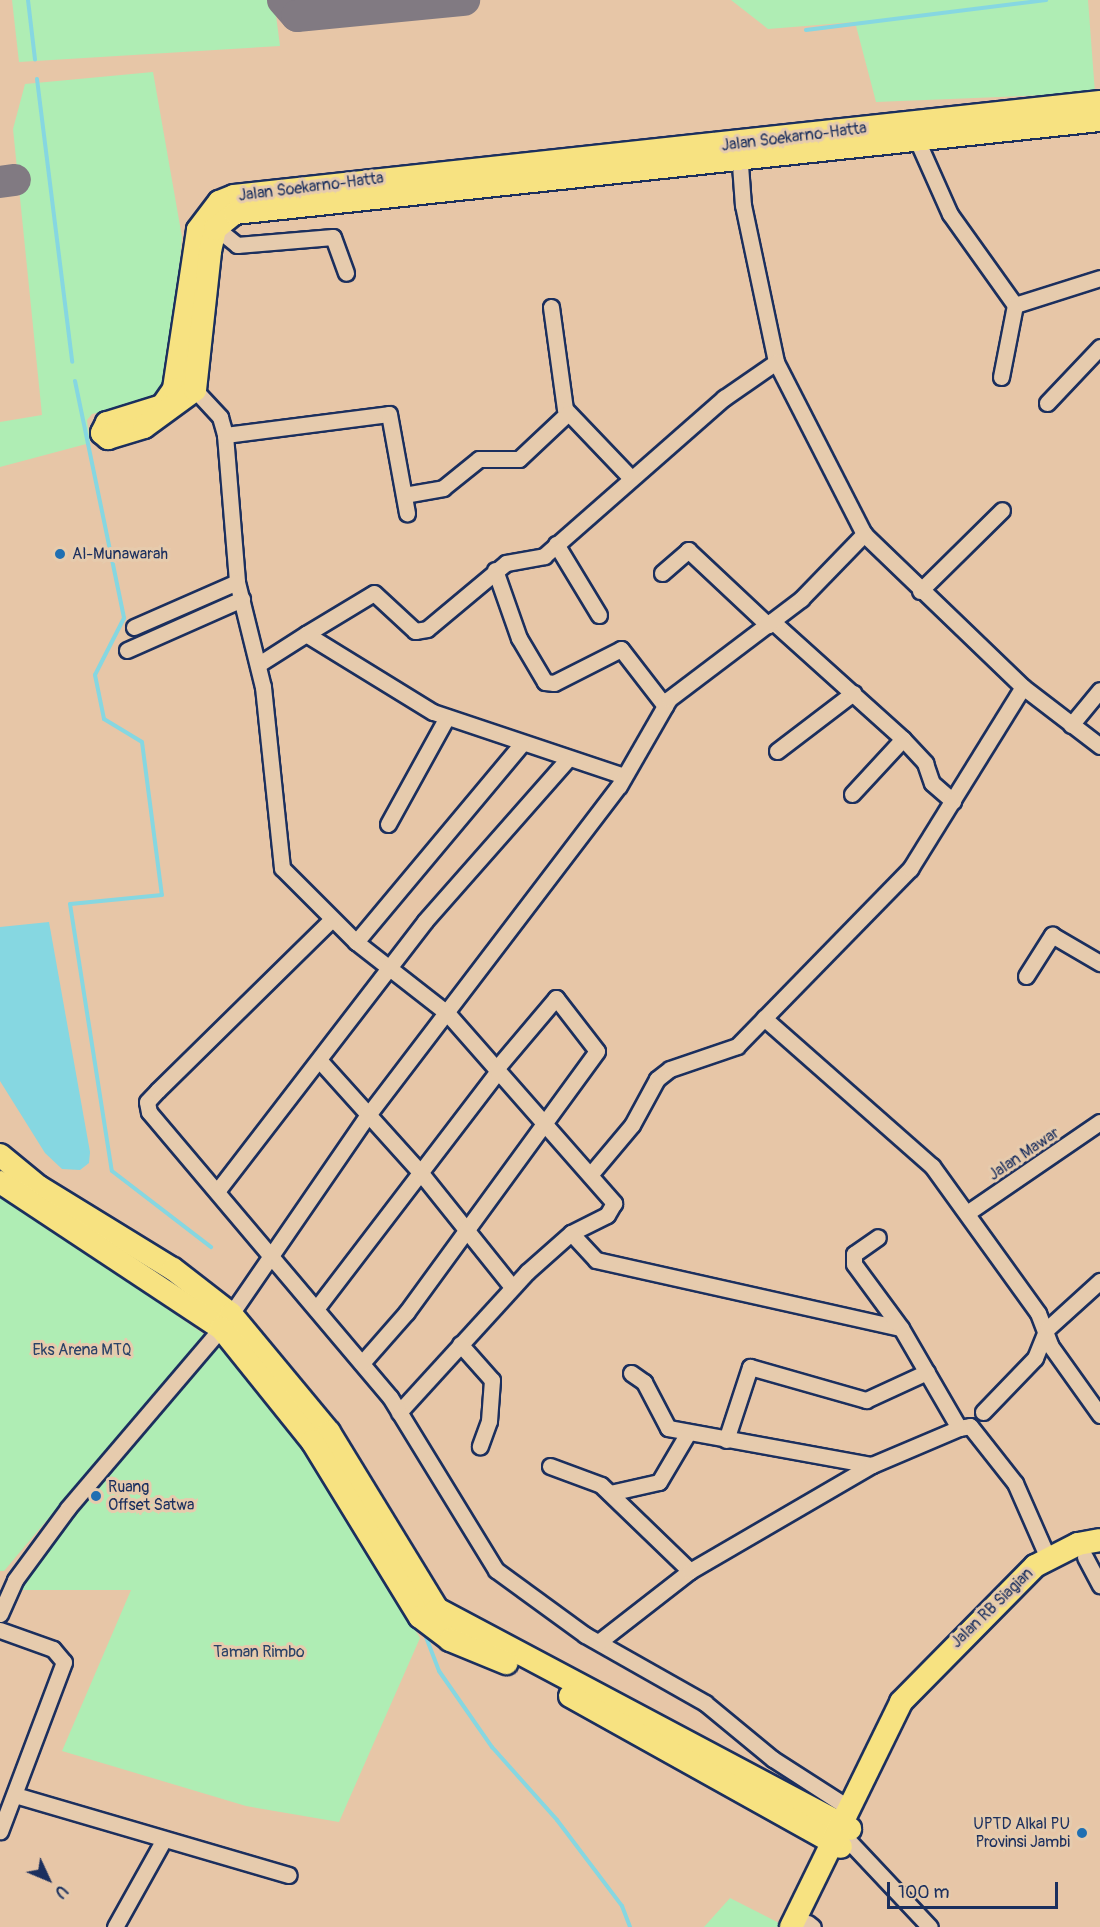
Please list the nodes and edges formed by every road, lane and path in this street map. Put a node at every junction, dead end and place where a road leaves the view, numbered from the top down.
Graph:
1 (1100, 102) edge
2 (1100, 120) edge
3 (917, 140) junction
4 (739, 151) junction
5 (210, 223) junction
6 (346, 273) dead end
7 (1100, 278) edge
8 (1016, 305) junction
9 (551, 307) dead end
10 (191, 335) junction
11 (1100, 347) edge
12 (776, 362) junction
13 (1001, 377) dead end
14 (195, 390) junction
15 (1047, 403) dead end
16 (567, 414) junction
17 (225, 435) junction
18 (630, 477) junction
19 (404, 495) junction
20 (1002, 510) dead end
21 (407, 513) dead end
22 (864, 534) junction
23 (556, 543) junction
24 (495, 570) junction
25 (662, 573) dead end
26 (237, 582) junction
27 (920, 591) junction
28 (242, 599) junction
29 (599, 615) dead end
30 (770, 623) junction
31 (134, 627) dead end
32 (306, 634) junction
33 (127, 650) dead end
34 (259, 664) junction
35 (1023, 687) junction
36 (1100, 690) edge
37 (853, 693) junction
38 (665, 706) junction
39 (447, 717) junction
40 (1071, 725) junction
41 (903, 738) junction
42 (521, 744) junction
43 (1100, 746) edge
44 (777, 751) dead end
45 (566, 761) junction
46 (624, 776) junction
47 (852, 794) dead end
48 (953, 801) junction
49 (388, 824) dead end
50 (331, 920) junction
51 (356, 942) junction
52 (1100, 963) edge
53 (388, 969) junction
54 (1026, 976) dead end
55 (448, 1014) junction
56 (764, 1018) junction
57 (320, 1061) junction
58 (497, 1070) junction
59 (368, 1115) junction
60 (546, 1121) junction
61 (1100, 1122) edge
62 (0, 1155) edge
63 (420, 1172) junction
64 (590, 1175) junction
65 (0, 1182) edge
66 (218, 1190) junction
67 (968, 1213) junction
68 (465, 1232) junction
69 (571, 1233) junction
70 (878, 1237) dead end
71 (272, 1254) junction
72 (1100, 1281) edge
73 (512, 1287) junction
74 (316, 1309) junction
75 (226, 1321) junction
76 (901, 1328) junction
77 (1047, 1329) junction
78 (460, 1344) junction
79 (362, 1363) junction
80 (927, 1372) junction
81 (631, 1373) dead end
82 (399, 1412) junction
83 (984, 1412) dead end
84 (1100, 1415) edge
85 (959, 1428) junction
86 (688, 1433) junction
87 (726, 1440) junction
88 (480, 1446) dead end
89 (872, 1465) junction
90 (550, 1466) dead end
91 (610, 1493) junction
92 (1100, 1540) edge
93 (1092, 1556) edge
94 (1048, 1558) junction
95 (690, 1571) junction
96 (7, 1580) edge
97 (1100, 1585) edge
98 (0, 1614) edge
99 (0, 1630) edge
100 (600, 1641) junction
101 (906, 1707) junction
102 (15, 1794) junction
103 (0, 1831) edge
104 (842, 1831) junction
105 (163, 1841) junction
106 (289, 1875) dead end
107 (804, 1926) edge
108 (115, 1927) edge
109 (930, 1927) edge

1 - 4 highway, Jalan Soekarno-Hatta
2 - 3 highway, Jalan Soekarno-Hatta
3 - 4 highway, Jalan Soekarno-Hatta
3 - 8 street
4 - 5 highway, Jalan Soekarno-Hatta
4 - 12 street
5 - 6 street
5 - 10 highway
7 - 8 street
8 - 13 street
9 - 16 street
10 - 14 highway
10 - 14 highway
11 - 15 street
12 - 18 street
12 - 22 street
14 - 17 street
16 - 18 street
16 - 19 street
17 - 19 street
17 - 26 street
18 - 23 street
19 - 21 street
20 - 27 street
22 - 27 street
22 - 30 street
23 - 24 street
23 - 29 street
24 - 32 street
24 - 38 street
25 - 30 street
26 - 28 street
26 - 31 street
27 - 35 street
28 - 33 street
28 - 34 street
30 - 37 street
30 - 38 street
32 - 34 street
32 - 39 street
34 - 50 street
35 - 40 street
35 - 48 street
36 - 40 street
37 - 41 street
37 - 44 street
38 - 46 street
39 - 42 street
39 - 49 street
40 - 43 street
41 - 47 street
41 - 48 street
42 - 45 street
42 - 51 street
45 - 46 street
45 - 53 street
46 - 55 street
48 - 56 street
50 - 51 street
50 - 66 street
51 - 53 street
52 - 54 street
53 - 55 street
53 - 57 street
55 - 58 street
55 - 59 street
56 - 64 street
56 - 67 street
57 - 59 street
57 - 66 street
58 - 60 street
58 - 60 street
58 - 63 street
59 - 63 street
59 - 71 street
60 - 64 street
60 - 68 street
61 - 67 street, Jalan Mawar
62 - 75 highway
63 - 68 street
63 - 74 street
64 - 69 street
65 - 75 highway
66 - 71 street
67 - 77 street
68 - 73 street
68 - 79 street
69 - 73 street
69 - 76 street
70 - 76 street
71 - 74 street
71 - 75 street
72 - 77 street
73 - 78 street
74 - 79 street
75 - 96 street
75 - 104 highway
76 - 80 street
77 - 83 street
77 - 84 street
78 - 82 street
78 - 88 street
79 - 82 street
80 - 85 street
80 - 87 street
81 - 86 street
82 - 100 street
85 - 89 street
85 - 94 street
86 - 87 street
86 - 91 street
87 - 89 street
89 - 95 street
90 - 91 street
91 - 95 street
92 - 94 highway, Jalan RB Siagian
93 - 97 street
93 - 101 highway, Jalan RB Siagian
94 - 101 highway, Jalan RB Siagian
95 - 100 street
96 - 98 street
99 - 102 street
100 - 104 street
101 - 104 highway
102 - 103 street
102 - 105 street
104 - 107 highway
104 - 109 street
105 - 106 street
105 - 108 street

